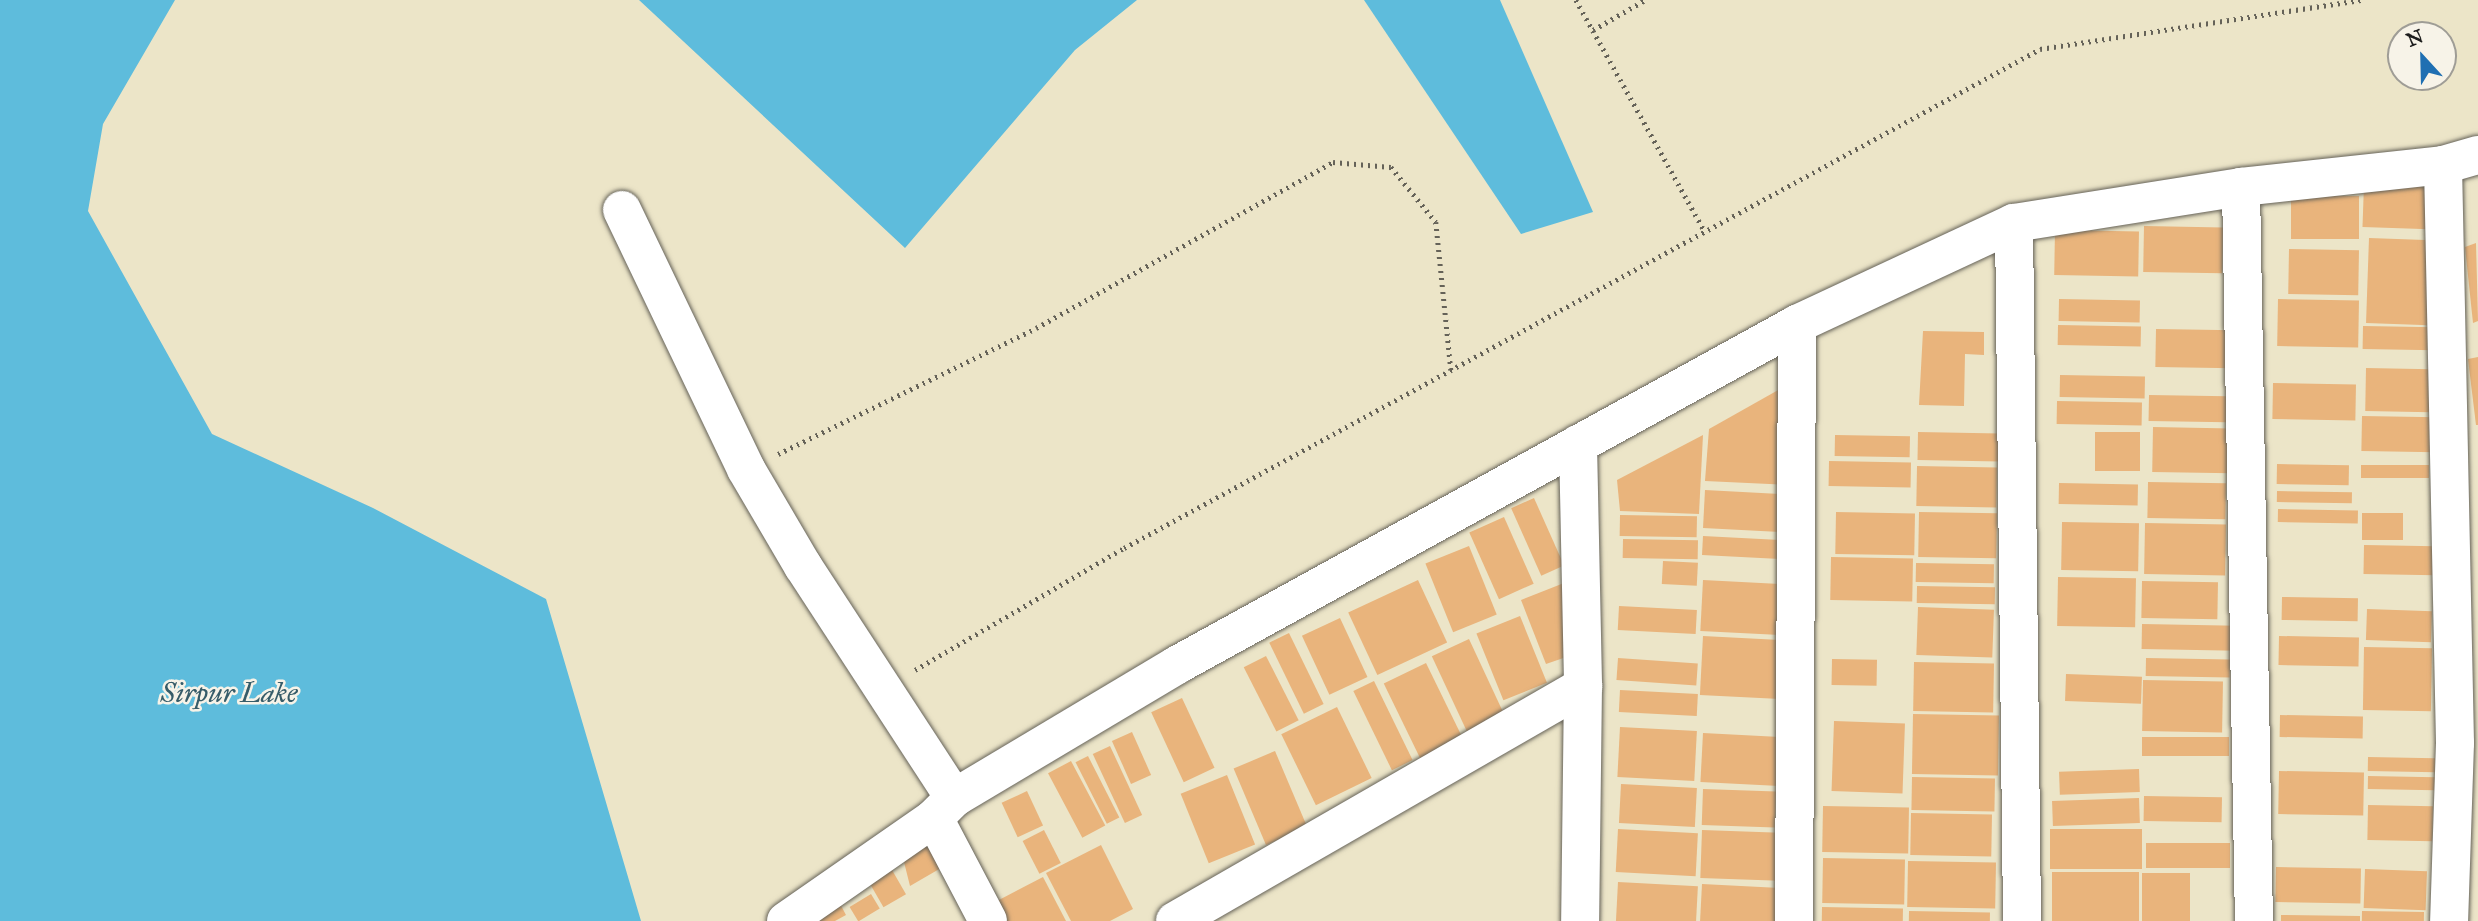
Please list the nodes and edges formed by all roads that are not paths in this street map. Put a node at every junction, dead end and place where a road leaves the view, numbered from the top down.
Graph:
1 (2460, 160) edge
2 (2241, 187) junction
3 (622, 210) dead end
4 (2014, 223) junction
5 (1797, 324) junction
6 (1578, 444) junction
7 (2463, 458) edge
8 (1583, 687) junction
9 (2467, 738) edge
10 (944, 808) junction
11 (1199, 915) edge
12 (786, 921) edge
13 (988, 921) edge
14 (1580, 921) edge
15 (1794, 921) edge
16 (2022, 921) edge
17 (2254, 921) edge
18 (2449, 921) edge

1 - 2 street
1 - 7 street
2 - 4 street
2 - 17 street
3 - 10 street
4 - 5 street
4 - 16 street
5 - 6 street
5 - 15 street
6 - 8 street
6 - 10 street
7 - 9 street
8 - 11 street
8 - 14 street
9 - 18 street
10 - 12 street
10 - 13 street

